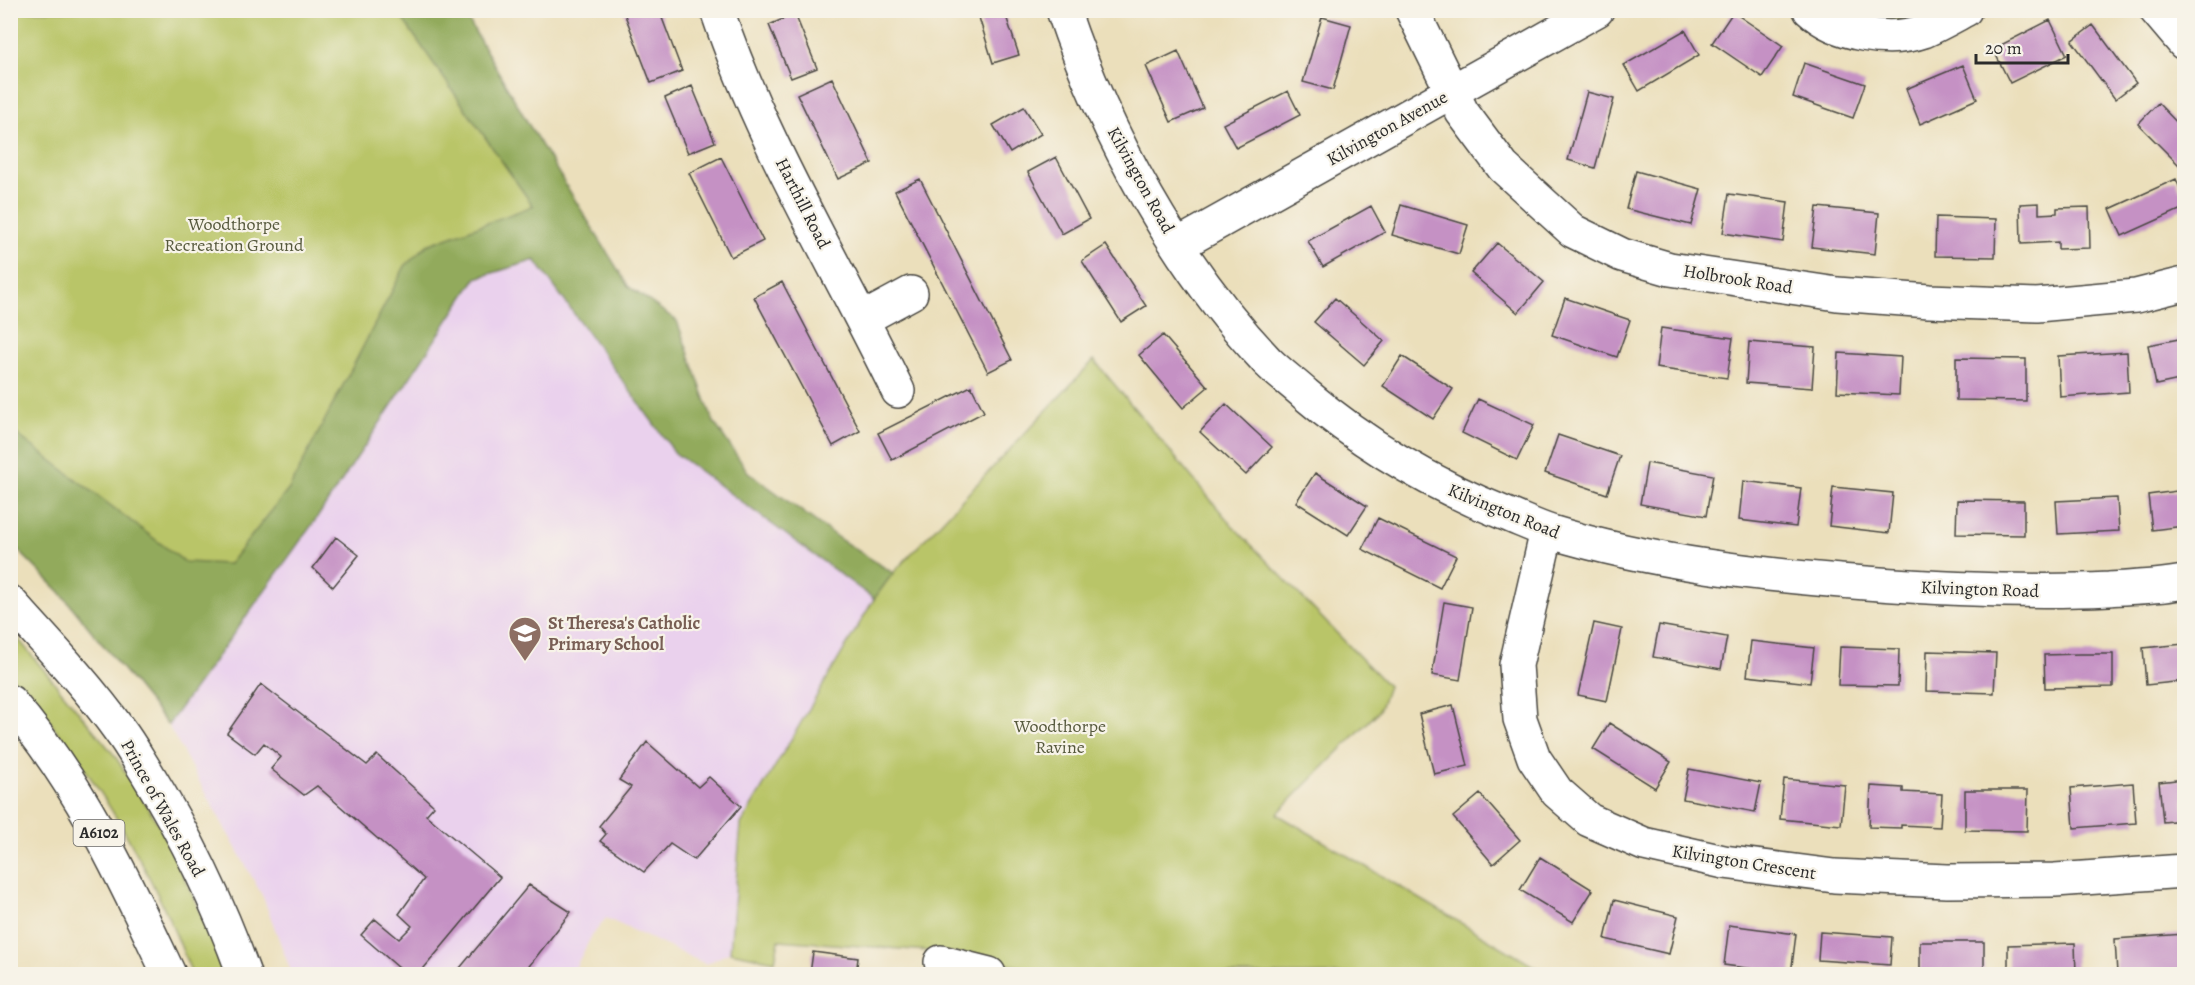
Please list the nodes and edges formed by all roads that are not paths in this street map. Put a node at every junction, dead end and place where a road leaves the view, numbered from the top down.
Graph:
1 (717, 10) edge
2 (1063, 10) edge
3 (1412, 10) edge
4 (1598, 10) edge
5 (1810, 10) edge
6 (1965, 10) edge
7 (2156, 10) edge
8 (2184, 43) edge
9 (1451, 93) junction
10 (1178, 245) junction
11 (2184, 284) edge
12 (911, 293) dead end
13 (863, 319) junction
14 (898, 391) dead end
15 (1547, 531) junction
16 (2184, 582) edge
17 (10, 602) edge
18 (10, 702) edge
19 (2184, 871) edge
20 (941, 962) dead end
21 (170, 975) edge
22 (244, 975) edge
23 (989, 975) edge

1 - 13 main road, Harthill Road
2 - 10 main road, Kilvington Road
3 - 9 main road, Holbrook Road
4 - 9 main road, Kilvington Avenue
5 - 6 main road
7 - 8 main road
9 - 10 main road, Kilvington Avenue
9 - 11 main road, Holbrook Road
10 - 15 main road, Kilvington Road
12 - 13 main road
13 - 14 main road, Harthill Road
15 - 16 main road, Kilvington Road
15 - 19 main road, Kilvington Crescent
17 - 22 main road, Prince of Wales Road
18 - 21 main road, A6102
20 - 23 main road

